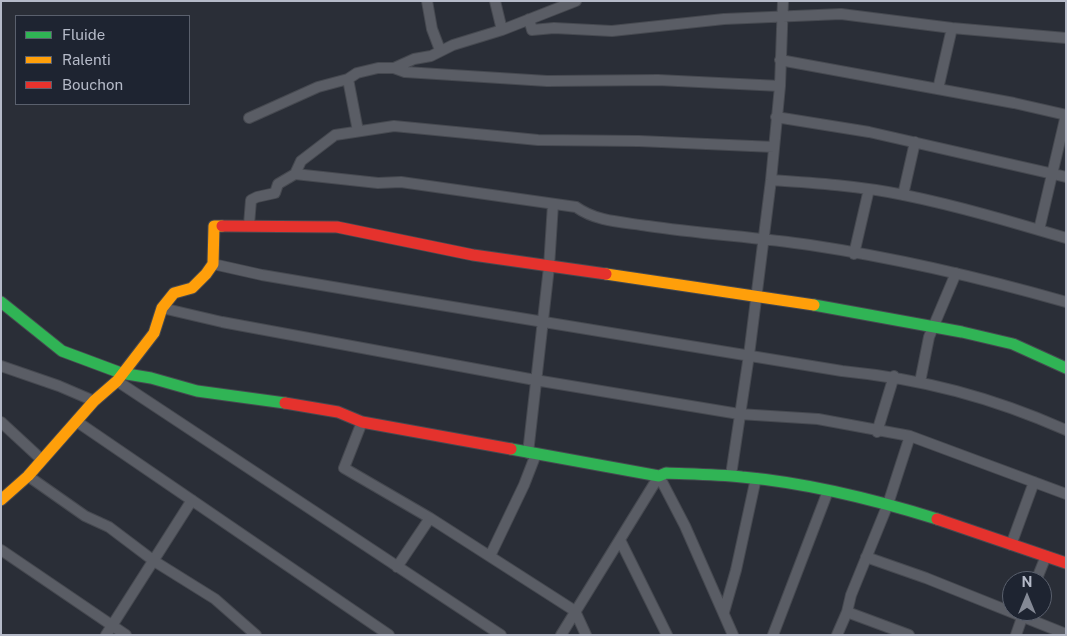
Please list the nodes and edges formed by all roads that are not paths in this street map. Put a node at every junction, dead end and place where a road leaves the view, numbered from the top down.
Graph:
1 (427, 1) edge
2 (495, 1) edge
3 (576, 1) edge
4 (783, 1) edge
5 (783, 16) junction
6 (530, 19) junction
7 (952, 28) junction
8 (502, 30) junction
9 (1066, 38) edge
10 (440, 50) junction
11 (780, 60) junction
12 (394, 68) junction
13 (348, 79) junction
14 (780, 86) junction
15 (938, 89) junction
16 (1066, 115) edge
17 (776, 117) junction
18 (249, 118) dead end
19 (358, 131) junction
20 (915, 142) junction
21 (774, 146) junction
22 (1052, 173) junction
23 (295, 174) junction
24 (1066, 177) edge
25 (771, 180) junction
26 (869, 189) junction
27 (903, 195) junction
28 (553, 204) junction
29 (248, 225) junction
30 (1039, 230) junction
31 (1066, 238) edge
32 (764, 240) junction
33 (854, 254) junction
34 (213, 264) junction
35 (549, 267) junction
36 (956, 273) junction
37 (756, 295) junction
38 (1, 302) edge
39 (1066, 302) edge
40 (162, 308) junction
41 (544, 322) junction
42 (933, 327) junction
43 (749, 355) junction
44 (1, 366) edge
45 (1066, 368) edge
46 (894, 376) junction
47 (119, 377) junction
48 (536, 380) junction
49 (920, 382) junction
50 (94, 401) junction
51 (739, 414) junction
52 (76, 421) junction
53 (1, 422) edge
54 (362, 422) junction
55 (1066, 430) edge
56 (877, 432) junction
57 (910, 436) junction
58 (532, 454) junction
59 (41, 459) junction
60 (731, 475) junction
61 (28, 476) junction
62 (659, 476) junction
63 (756, 478) junction
64 (1034, 482) junction
65 (828, 491) junction
66 (1066, 494) edge
67 (1, 500) edge
68 (192, 500) junction
69 (888, 504) junction
70 (430, 518) junction
71 (620, 540) junction
72 (1011, 545) junction
73 (1, 550) edge
74 (490, 556) junction
75 (1046, 556) junction
76 (866, 557) junction
77 (154, 561) junction
78 (1066, 564) edge
79 (397, 567) junction
80 (1040, 571) edge
81 (1002, 606) edge
82 (575, 611) junction
83 (724, 612) junction
84 (847, 612) junction
85 (1021, 621) edge
86 (1038, 621) edge
87 (112, 626) junction
88 (1066, 634) edge
89 (106, 635) edge
90 (126, 635) edge
91 (256, 635) edge
92 (388, 635) edge
93 (501, 635) edge
94 (561, 635) edge
95 (586, 635) edge
96 (667, 635) edge
97 (732, 635) edge
98 (773, 635) edge
99 (838, 635) edge
100 (909, 635) edge
101 (1016, 635) edge

1 - 10 street
2 - 8 street
3 - 6 street
4 - 5 street
5 - 6 street
5 - 7 street
5 - 11 street
6 - 8 street
7 - 9 street
7 - 15 street
8 - 10 street
10 - 12 street
11 - 14 street
11 - 15 street
12 - 13 street
12 - 14 street
13 - 18 street
13 - 19 street
14 - 17 street
15 - 16 street
16 - 22 street
17 - 20 street
17 - 21 street
19 - 21 street
19 - 23 street
20 - 22 street
20 - 27 street
21 - 25 street
22 - 24 street
22 - 30 street
23 - 28 street
23 - 29 street
25 - 26 street
25 - 32 street
26 - 27 street
26 - 33 street
27 - 30 street
28 - 32 street
28 - 35 street
29 - 34 street
29 - 35 street
30 - 31 street
32 - 33 street
32 - 37 street
33 - 36 street
34 - 40 street
34 - 41 street
35 - 37 street
35 - 41 street
36 - 39 street
36 - 42 street
37 - 42 street
37 - 43 street
38 - 47 street
40 - 47 street
40 - 48 street
41 - 43 street
41 - 48 street
42 - 45 street
42 - 49 street
43 - 46 street
43 - 51 street
44 - 50 street
46 - 49 street
46 - 56 street
47 - 50 street
47 - 54 street
47 - 79 street
48 - 51 street
48 - 58 street
49 - 55 street
50 - 52 street
51 - 56 street
51 - 60 street
52 - 59 street
52 - 68 street
53 - 59 street
54 - 58 street
54 - 70 street
56 - 57 street
57 - 64 street
57 - 69 street
58 - 62 street
58 - 74 street
59 - 61 street
60 - 62 street
60 - 63 street
61 - 67 street
61 - 77 street
62 - 71 street
62 - 83 street
63 - 65 street
63 - 83 street
64 - 66 street
64 - 72 street
65 - 69 street
65 - 98 street
68 - 77 street
68 - 92 street
69 - 72 street
69 - 76 street
70 - 74 street
70 - 79 street
71 - 82 street
71 - 96 street
72 - 75 street
73 - 87 street
74 - 82 street
75 - 78 street
75 - 80 street
76 - 81 street
76 - 84 street
77 - 87 street
77 - 91 street
79 - 93 street
82 - 94 street
82 - 95 street
83 - 97 street
84 - 99 street
84 - 100 street
85 - 101 street
86 - 88 street
87 - 89 street
87 - 90 street

